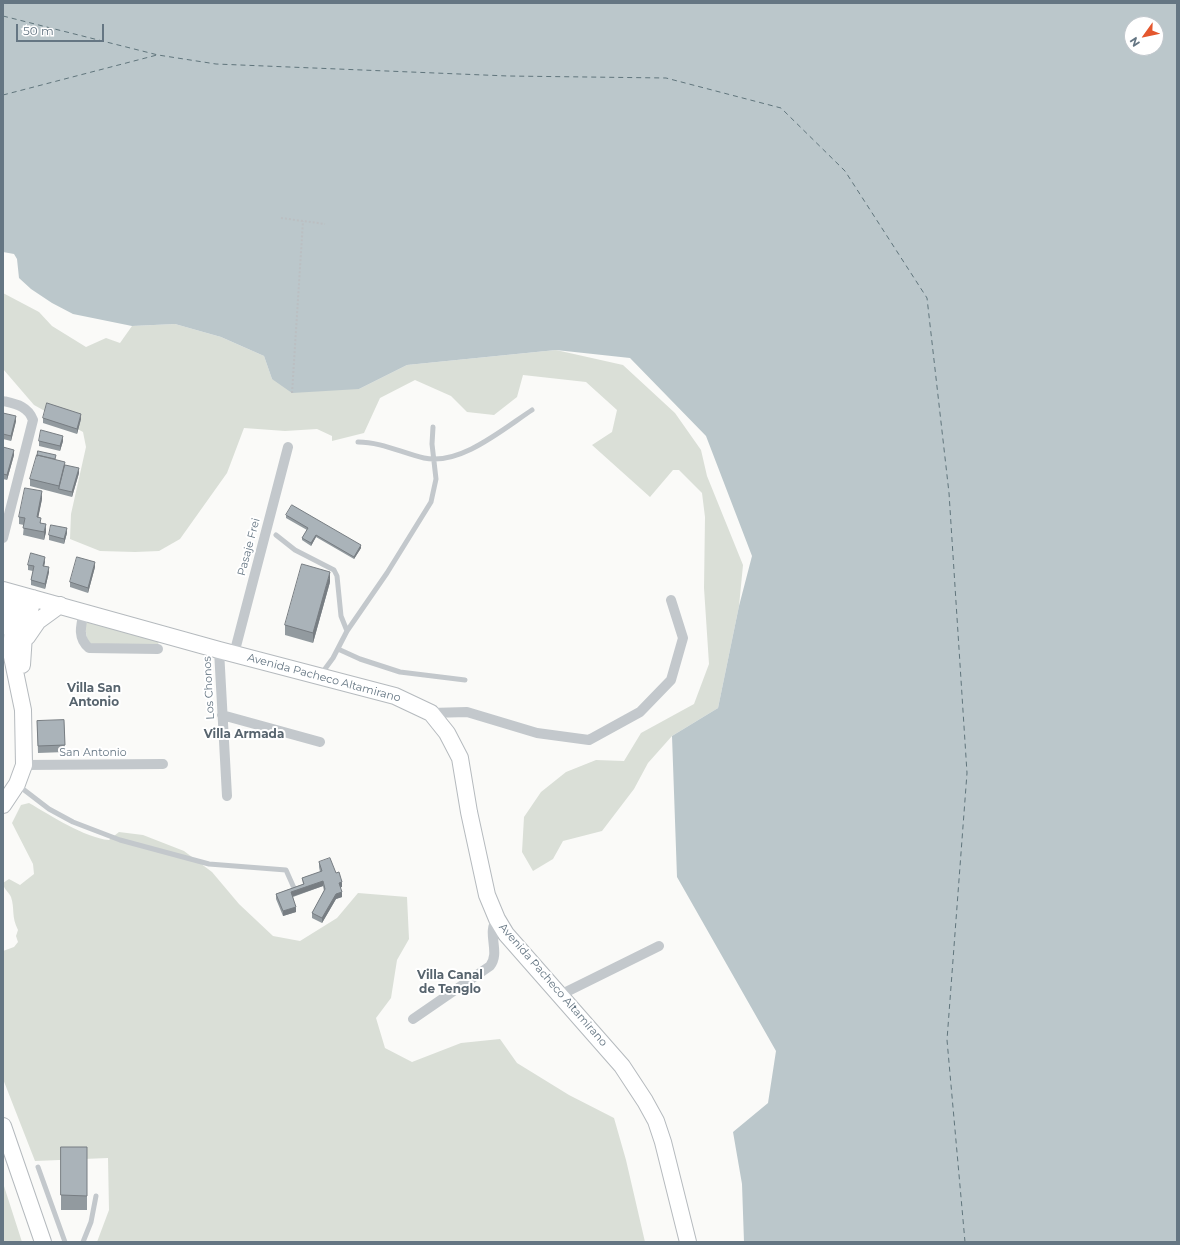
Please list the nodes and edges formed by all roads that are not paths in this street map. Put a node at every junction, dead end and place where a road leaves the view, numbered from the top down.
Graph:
1 (3, 401) edge
2 (532, 410) dead end
3 (433, 427) dead end
4 (358, 442) dead end
5 (288, 447) dead end
6 (433, 459) junction
7 (5, 519) edge
8 (276, 535) dead end
9 (3, 538) edge
10 (3, 590) edge
11 (26, 596) junction
12 (671, 600) dead end
13 (3, 601) edge
14 (60, 605) junction
15 (84, 612) junction
16 (347, 632) junction
17 (17, 644) junction
18 (158, 649) dead end
19 (338, 649) junction
20 (219, 650) junction
21 (234, 654) junction
22 (8, 661) edge
23 (320, 676) junction
24 (465, 680) dead end
25 (21, 698) junction
26 (431, 713) junction
27 (222, 716) junction
28 (320, 742) dead end
29 (163, 764) dead end
30 (24, 765) junction
31 (10, 785) edge
32 (227, 796) dead end
33 (3, 805) edge
34 (294, 888) edge
35 (497, 919) junction
36 (660, 946) dead end
37 (560, 995) junction
38 (413, 1019) dead end
39 (3, 1126) edge
40 (38, 1167) dead end
41 (96, 1196) dead end
42 (43, 1242) edge
43 (65, 1242) edge
44 (83, 1242) edge
45 (688, 1242) edge

1 - 7 street
2 - 6 lane
3 - 6 lane
4 - 6 lane
5 - 21 street, Pasaje Frei
6 - 16 lane
7 - 9 street
8 - 16 lane
10 - 11 main road, Avenida Pacheco Altamirano
11 - 14 main road, Avenida Pacheco Altamirano
11 - 17 main road
12 - 26 street
13 - 17 main road
14 - 15 main road, Avenida Pacheco Altamirano
14 - 17 main road
15 - 18 street
15 - 20 main road, Avenida Pacheco Altamirano
16 - 19 lane
17 - 22 main road
17 - 25 main road
19 - 23 lane
19 - 24 lane
20 - 21 main road, Avenida Pacheco Altamirano
20 - 27 street, Los Chonos
21 - 23 main road, Avenida Pacheco Altamirano
22 - 25 main road
23 - 26 main road, Avenida Pacheco Altamirano
25 - 30 main road
26 - 35 main road, Avenida Pacheco Altamirano
27 - 28 street
27 - 32 street, Los Chonos
29 - 30 street, San Antonio
30 - 31 main road
31 - 33 main road
31 - 34 lane
35 - 37 main road, Avenida Pacheco Altamirano
35 - 38 street
36 - 37 street
37 - 45 main road, Avenida Pacheco Altamirano
39 - 42 main road
40 - 43 lane
41 - 44 lane

